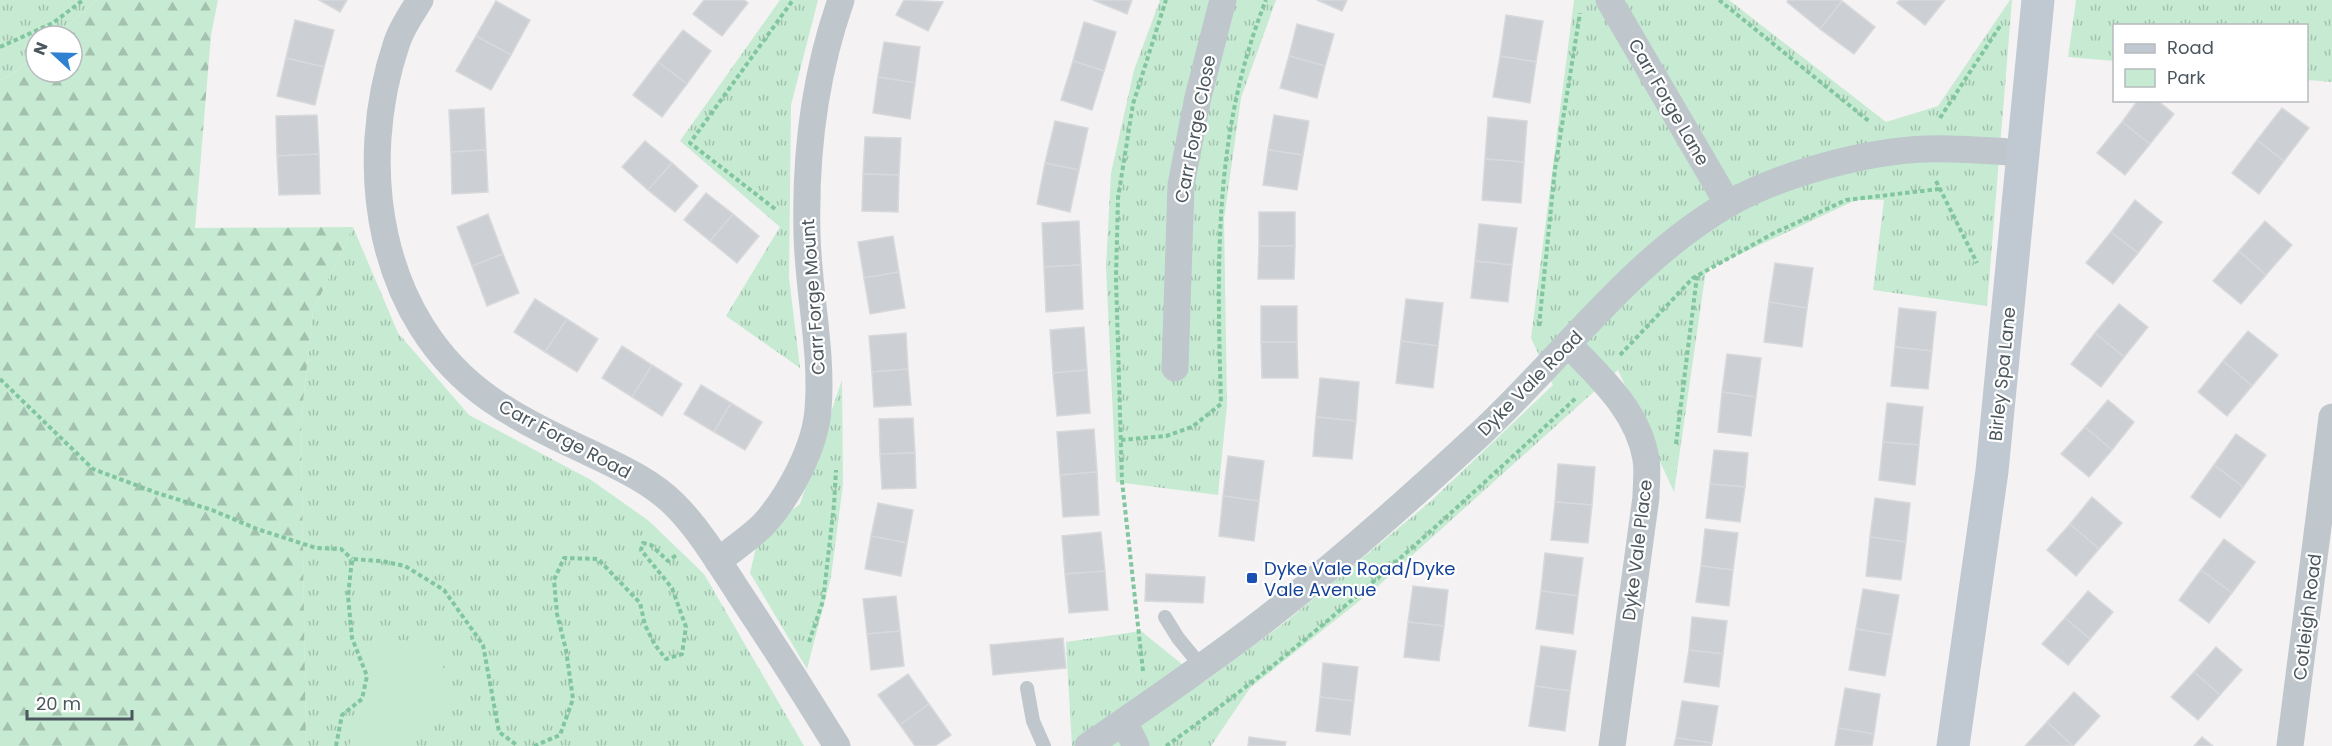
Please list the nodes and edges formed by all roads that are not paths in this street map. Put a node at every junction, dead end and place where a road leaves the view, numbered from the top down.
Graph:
1 (420, 0) edge
2 (841, 0) edge
3 (1223, 0) edge
4 (1609, 0) edge
5 (2038, 0) edge
6 (2024, 153) junction
7 (1728, 204) junction
8 (1568, 344) junction
9 (1175, 368) dead end
10 (2332, 417) edge
11 (718, 561) junction
12 (1165, 616) dead end
13 (1201, 666) junction
14 (1027, 688) dead end
15 (1124, 722) junction
16 (837, 746) edge
17 (1044, 746) edge
18 (1088, 746) edge
19 (1136, 746) edge
20 (1612, 746) edge
21 (1953, 746) edge
22 (2290, 746) edge

1 - 11 street, Carr Forge Road
2 - 11 street, Carr Forge Mount
3 - 9 street, Carr Forge Close
4 - 7 street, Carr Forge Lane
5 - 6 street, Birley Spa Lane
6 - 7 street, Dyke Vale Road
6 - 21 street, Birley Spa Lane
7 - 8 street, Dyke Vale Road
8 - 13 street, Dyke Vale Road
8 - 20 street, Dyke Vale Place
10 - 22 street, Cotleigh Road
11 - 16 street, Carr Forge Road
12 - 13 lane
13 - 15 street, Dyke Vale Road
14 - 17 lane
15 - 18 street, Dyke Vale Road
15 - 19 street

